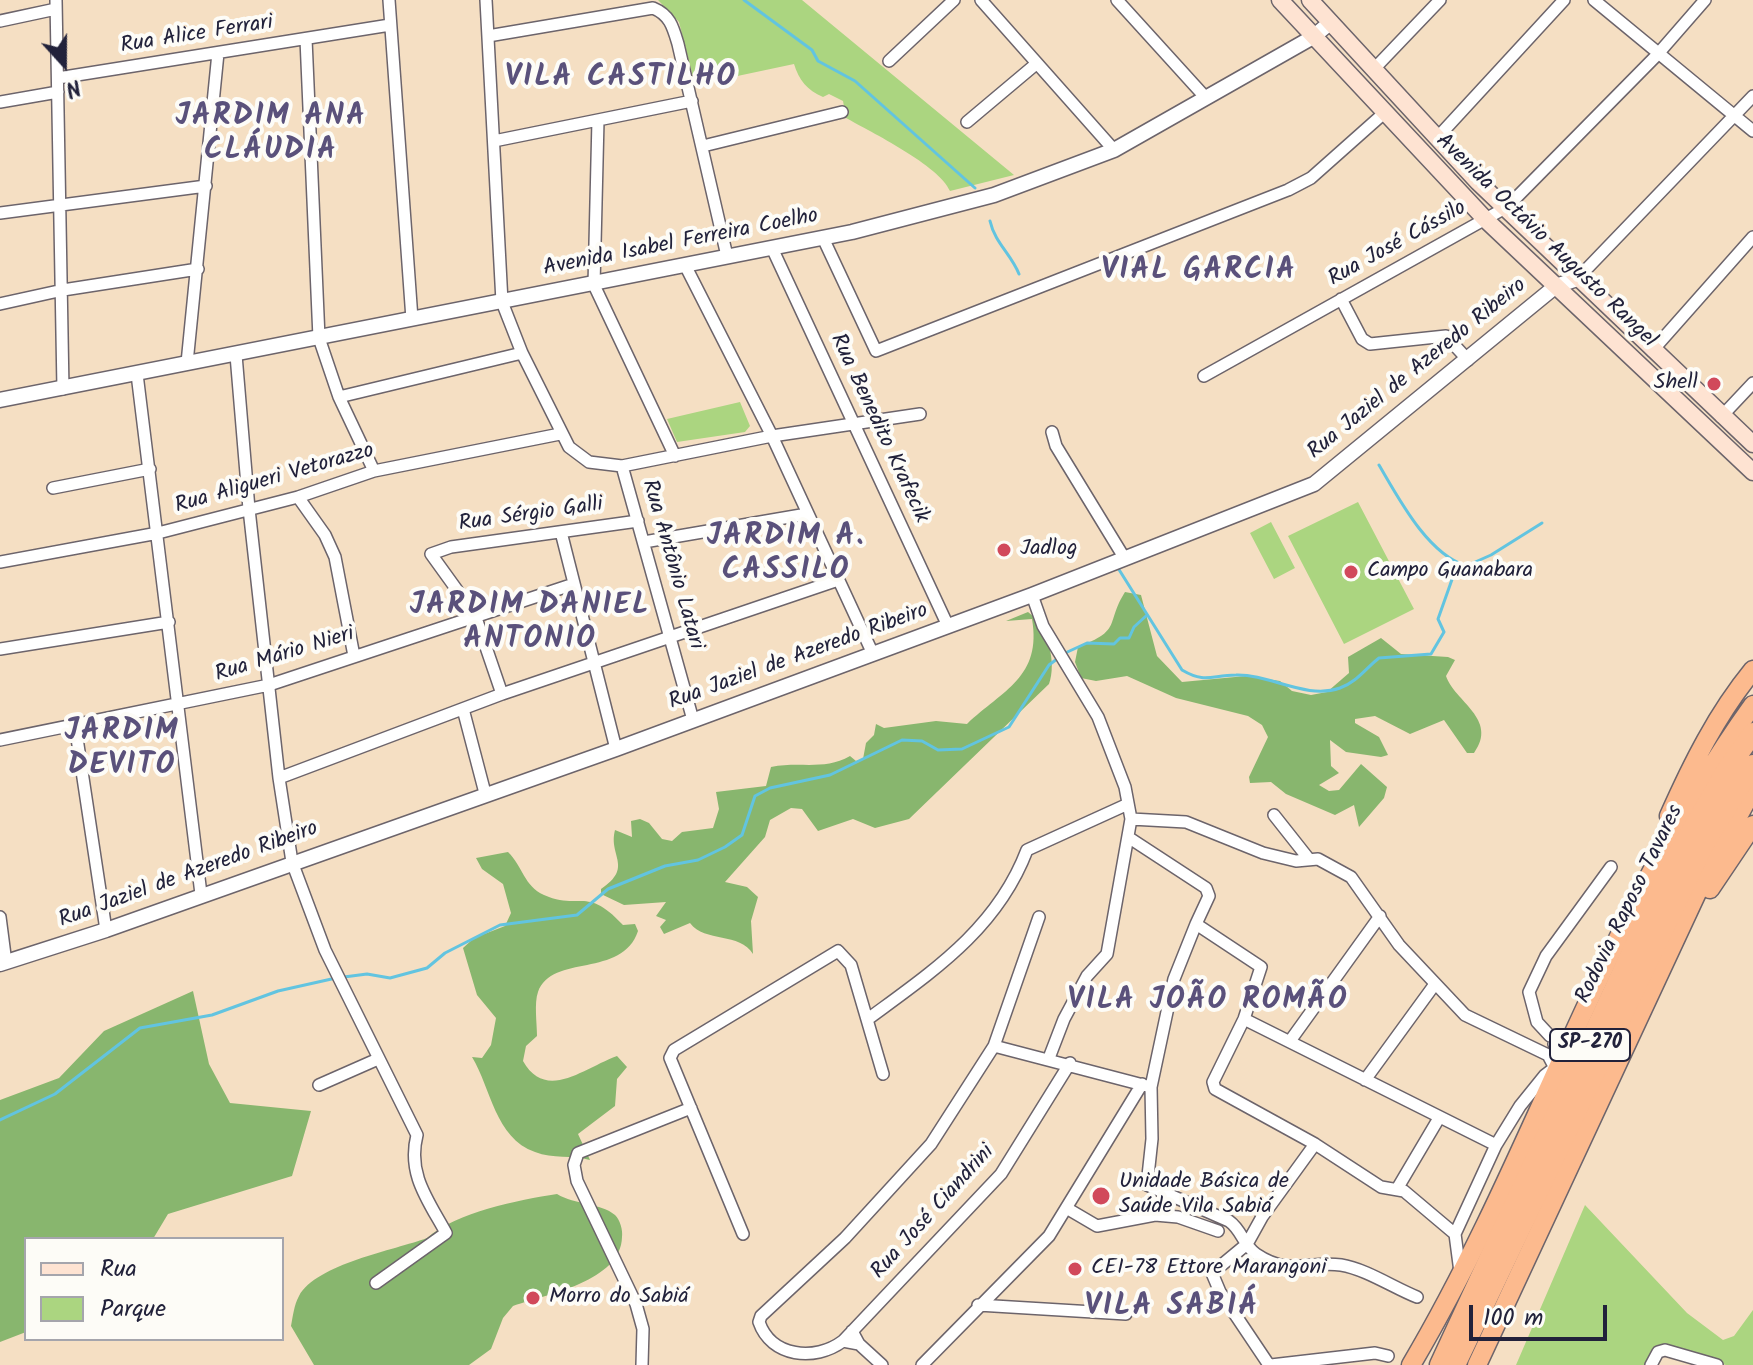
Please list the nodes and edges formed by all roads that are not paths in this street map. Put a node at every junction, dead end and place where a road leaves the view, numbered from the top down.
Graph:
1 (389, 0) edge
2 (486, 0) edge
3 (954, 0) edge
4 (981, 0) edge
5 (1117, 0) edge
6 (1280, 0) edge
7 (1310, 0) edge
8 (1440, 0) edge
9 (1564, 0) edge
10 (1594, 0) edge
11 (1705, 0) edge
12 (56, 5) edge
13 (0, 21) edge
14 (1331, 22) junction
15 (390, 25) junction
16 (488, 36) junction
17 (1313, 37) junction
18 (306, 39) junction
19 (218, 53) junction
20 (1657, 55) junction
21 (889, 61) dead end
22 (1036, 64) junction
23 (1374, 69) junction
24 (58, 78) junction
25 (58, 92) junction
26 (1753, 96) edge
27 (1206, 98) junction
28 (692, 101) junction
29 (0, 102) edge
30 (842, 112) dead end
31 (1383, 114) junction
32 (1731, 115) junction
33 (598, 120) junction
34 (967, 122) dead end
35 (1753, 131) edge
36 (1437, 138) junction
37 (494, 141) junction
38 (703, 146) junction
39 (1114, 150) junction
40 (1478, 182) junction
41 (206, 186) junction
42 (1460, 191) junction
43 (61, 203) junction
44 (1507, 207) junction
45 (0, 213) edge
46 (1486, 220) junction
47 (1753, 237) edge
48 (823, 238) junction
49 (772, 248) junction
50 (727, 256) junction
51 (685, 265) junction
52 (198, 269) junction
53 (1577, 279) junction
54 (594, 285) junction
55 (1556, 286) junction
56 (63, 290) junction
57 (1341, 299) junction
58 (502, 302) junction
59 (0, 304) edge
60 (412, 319) junction
61 (319, 338) junction
62 (1652, 351) junction
63 (522, 353) junction
64 (236, 355) junction
65 (1468, 360) junction
66 (187, 363) junction
67 (137, 374) junction
68 (1204, 376) dead end
69 (1753, 383) edge
70 (63, 389) junction
71 (339, 397) junction
72 (0, 400) edge
73 (920, 414) dead end
74 (1721, 417) junction
75 (853, 427) junction
76 (1052, 432) dead end
77 (560, 434) junction
78 (772, 436) junction
79 (1753, 444) edge
80 (675, 456) junction
81 (622, 466) junction
82 (150, 469) junction
83 (374, 471) junction
84 (1753, 472) edge
85 (53, 488) dead end
86 (298, 497) junction
87 (249, 509) junction
88 (807, 514) junction
89 (638, 521) junction
90 (561, 532) junction
91 (158, 533) junction
92 (644, 542) junction
93 (1125, 559) junction
94 (0, 562) edge
95 (838, 580) junction
96 (574, 584) junction
97 (1032, 595) junction
98 (475, 615) junction
99 (169, 622) junction
100 (948, 626) junction
101 (670, 637) junction
102 (0, 649) edge
103 (873, 654) junction
104 (354, 656) junction
105 (593, 662) junction
106 (1753, 670) edge
107 (269, 685) junction
108 (502, 694) junction
109 (1753, 705) edge
110 (179, 706) junction
111 (463, 709) junction
112 (693, 720) junction
113 (75, 725) junction
114 (1753, 733) edge
115 (0, 740) edge
116 (616, 749) junction
117 (1753, 765) edge
118 (279, 778) junction
119 (1753, 789) edge
120 (485, 793) junction
121 (1128, 804) junction
122 (1274, 815) dead end
123 (1131, 819) junction
124 (1753, 825) edge
125 (1128, 837) junction
126 (1308, 858) junction
127 (292, 862) junction
128 (1611, 867) dead end
129 (1650, 871) junction
130 (201, 894) junction
131 (1380, 916) junction
132 (0, 917) edge
133 (1039, 917) dead end
134 (1196, 924) junction
135 (106, 930) junction
136 (1676, 941) junction
137 (3, 964) edge
138 (1435, 984) junction
139 (1583, 1017) junction
140 (868, 1019) junction
141 (1244, 1019) junction
142 (1290, 1041) junction
143 (994, 1046) junction
144 (1554, 1056) junction
145 (1049, 1058) junction
146 (378, 1059) junction
147 (1070, 1063) junction
148 (883, 1074) dead end
149 (1365, 1080) junction
150 (319, 1085) dead end
151 (1146, 1086) junction
152 (691, 1108) junction
153 (1439, 1118) junction
154 (1315, 1144) junction
155 (1496, 1145) junction
156 (1397, 1189) junction
157 (1068, 1209) junction
158 (1218, 1231) dead end
159 (743, 1234) dead end
160 (1455, 1234) junction
161 (1247, 1244) junction
162 (1461, 1273) junction
163 (376, 1283) dead end
164 (1417, 1297) dead end
165 (978, 1305) junction
166 (1126, 1314) dead end
167 (852, 1331) junction
168 (843, 1341) junction
169 (859, 1344) junction
170 (1388, 1356) dead end
171 (642, 1365) edge
172 (882, 1365) edge
173 (922, 1365) edge
174 (1270, 1365) edge
175 (1411, 1365) edge
176 (1440, 1365) edge
177 (1455, 1365) edge
178 (1477, 1365) edge
179 (1651, 1365) edge
180 (1717, 1365) edge

1 - 15 street
2 - 16 street
3 - 21 street
4 - 22 street
5 - 27 street
6 - 17 main road, Avenida Octávio Augusto Rangel
7 - 14 main road, Avenida Octávio Augusto Rangel
8 - 23 street
9 - 36 street
10 - 20 street
11 - 20 street, Rua José Cássilo
12 - 13 street
12 - 24 street
14 - 17 street, Avenida Isabel Ferreira Coelho
14 - 23 main road, Avenida Octávio Augusto Rangel
15 - 18 street, Rua Alice Ferrari
15 - 60 street
16 - 28 street
16 - 37 street
17 - 27 street, Avenida Isabel Ferreira Coelho
17 - 31 main road, Avenida Octávio Augusto Rangel
18 - 19 street, Rua Alice Ferrari
18 - 61 street
19 - 24 street, Rua Alice Ferrari
19 - 41 street
20 - 32 street
20 - 44 street, Rua José Cássilo
22 - 34 street
22 - 39 street
23 - 36 main road, Avenida Octávio Augusto Rangel
24 - 25 street
25 - 29 street
25 - 43 street
26 - 32 street
27 - 39 street, Avenida Isabel Ferreira Coelho
28 - 33 street
28 - 38 street
30 - 38 street
31 - 42 main road, Avenida Octávio Augusto Rangel
31 - 48 street
32 - 35 street
32 - 53 street
33 - 37 street
33 - 54 street
36 - 40 main road, Avenida Octávio Augusto Rangel
37 - 58 street
38 - 50 street
39 - 48 street, Avenida Isabel Ferreira Coelho
40 - 42 main road
40 - 44 main road, Avenida Octávio Augusto Rangel
41 - 43 street
41 - 52 street
42 - 46 main road, Avenida Octávio Augusto Rangel
43 - 45 street
43 - 56 street
44 - 46 street, Rua José Cássilo
44 - 53 main road, Avenida Octávio Augusto Rangel
46 - 55 main road, Avenida Octávio Augusto Rangel
46 - 57 street, Rua José Cássilo
47 - 62 street
48 - 49 street, Avenida Isabel Ferreira Coelho
49 - 50 street, Avenida Isabel Ferreira Coelho
49 - 75 street, Rua Benedito Krafecik
50 - 51 street, Avenida Isabel Ferreira Coelho
51 - 54 street, Avenida Isabel Ferreira Coelho
51 - 78 street
52 - 56 street
52 - 66 street
53 - 55 street
53 - 62 main road, Avenida Octávio Augusto Rangel
54 - 58 street, Avenida Isabel Ferreira Coelho
54 - 80 street
55 - 65 street, Rua Jaziel de Azeredo Ribeiro
55 - 84 main road, Avenida Octávio Augusto Rangel
56 - 59 street
56 - 70 street
57 - 65 street
57 - 68 street, Rua José Cássilo
58 - 60 street, Avenida Isabel Ferreira Coelho
58 - 63 street
60 - 61 street, Avenida Isabel Ferreira Coelho
61 - 64 street, Avenida Isabel Ferreira Coelho
61 - 71 street
62 - 74 main road, Avenida Octávio Augusto Rangel
63 - 71 street
63 - 77 street
64 - 66 street, Avenida Isabel Ferreira Coelho
64 - 87 street
65 - 93 street, Rua Jaziel de Azeredo Ribeiro
66 - 67 street, Avenida Isabel Ferreira Coelho
67 - 70 street, Avenida Isabel Ferreira Coelho
67 - 82 street
69 - 74 street
70 - 72 street, Avenida Isabel Ferreira Coelho
71 - 83 street
73 - 75 street
74 - 79 main road, Avenida Octávio Augusto Rangel
75 - 78 street
75 - 100 street, Rua Benedito Krafecik
76 - 93 street
77 - 81 street
77 - 83 street, Rua Aligueri Vetorazzo
78 - 80 street
78 - 88 street
80 - 81 street
81 - 89 street, Rua Antônio Latari
82 - 85 street
82 - 91 street
83 - 86 street, Rua Aligueri Vetorazzo
86 - 87 street, Rua Aligueri Vetorazzo
86 - 104 street
87 - 91 street, Rua Aligueri Vetorazzo
87 - 107 street
88 - 92 street
88 - 95 street
89 - 90 street, Rua Sérgio Galli
89 - 92 street, Rua Antônio Latari
90 - 96 street
90 - 98 street, Rua Sérgio Galli
91 - 94 street, Rua Aligueri Vetorazzo
91 - 99 street
92 - 101 street, Rua Antônio Latari
93 - 97 street, Rua Jaziel de Azeredo Ribeiro
95 - 101 street
95 - 103 street
96 - 98 street, Rua Mário Nieri
96 - 105 street
97 - 100 street, Rua Jaziel de Azeredo Ribeiro
97 - 121 street
98 - 104 street, Rua Mário Nieri
98 - 108 street
99 - 102 street
99 - 110 street
100 - 103 street, Rua Jaziel de Azeredo Ribeiro
101 - 105 street
101 - 112 street, Rua Antônio Latari
103 - 112 street, Rua Jaziel de Azeredo Ribeiro
104 - 107 street, Rua Mário Nieri
105 - 108 street
105 - 116 street
106 - 129 highway
107 - 110 street, Rua Mário Nieri
107 - 118 street
108 - 111 street
109 - 129 highway, SP-270
110 - 113 street, Rua Mário Nieri
110 - 130 street
111 - 118 street
111 - 120 street
112 - 116 street, Rua Jaziel de Azeredo Ribeiro
113 - 115 street, Rua Mário Nieri
113 - 135 street
114 - 176 highway, Rodovia Raposo Tavares / SP-270
116 - 120 street, Rua Jaziel de Azeredo Ribeiro
117 - 177 highway, Rodovia Raposo Tavares / SP-270
118 - 127 street
119 - 136 highway, SP-270
120 - 127 street, Rua Jaziel de Azeredo Ribeiro
121 - 123 street
121 - 140 street
122 - 126 street
123 - 125 street
123 - 126 street
124 - 136 highway
125 - 134 street
125 - 145 street
126 - 131 street
127 - 130 street, Rua Jaziel de Azeredo Ribeiro
127 - 146 street
128 - 144 street
129 - 139 highway, SP-270
130 - 135 street, Rua Jaziel de Azeredo Ribeiro
131 - 138 street
131 - 142 street
132 - 137 street
133 - 143 street
134 - 141 street
134 - 151 street
135 - 137 street, Rua Jaziel de Azeredo Ribeiro
136 - 178 highway, SP-270
138 - 144 street
138 - 149 street
139 - 144 highway, SP-270
139 - 144 street
140 - 148 street
140 - 152 street
141 - 142 street
141 - 154 street
142 - 149 street
143 - 145 street
143 - 168 street
144 - 155 street
144 - 162 highway, SP-270
145 - 147 street
146 - 150 street
146 - 163 street
147 - 151 street
147 - 167 street, Rua José Ciandrini
149 - 153 street
151 - 157 street
151 - 161 street
152 - 159 street
152 - 171 street
153 - 155 street
153 - 156 street
154 - 156 street
154 - 161 street
155 - 160 street
156 - 160 street
157 - 158 street
157 - 165 street
160 - 162 street
161 - 164 street
161 - 174 street
162 - 175 highway, SP-270
165 - 166 street
165 - 173 street
167 - 168 street, Rua José Ciandrini
167 - 169 street
168 - 169 street
169 - 172 street
170 - 174 street
179 - 180 street

